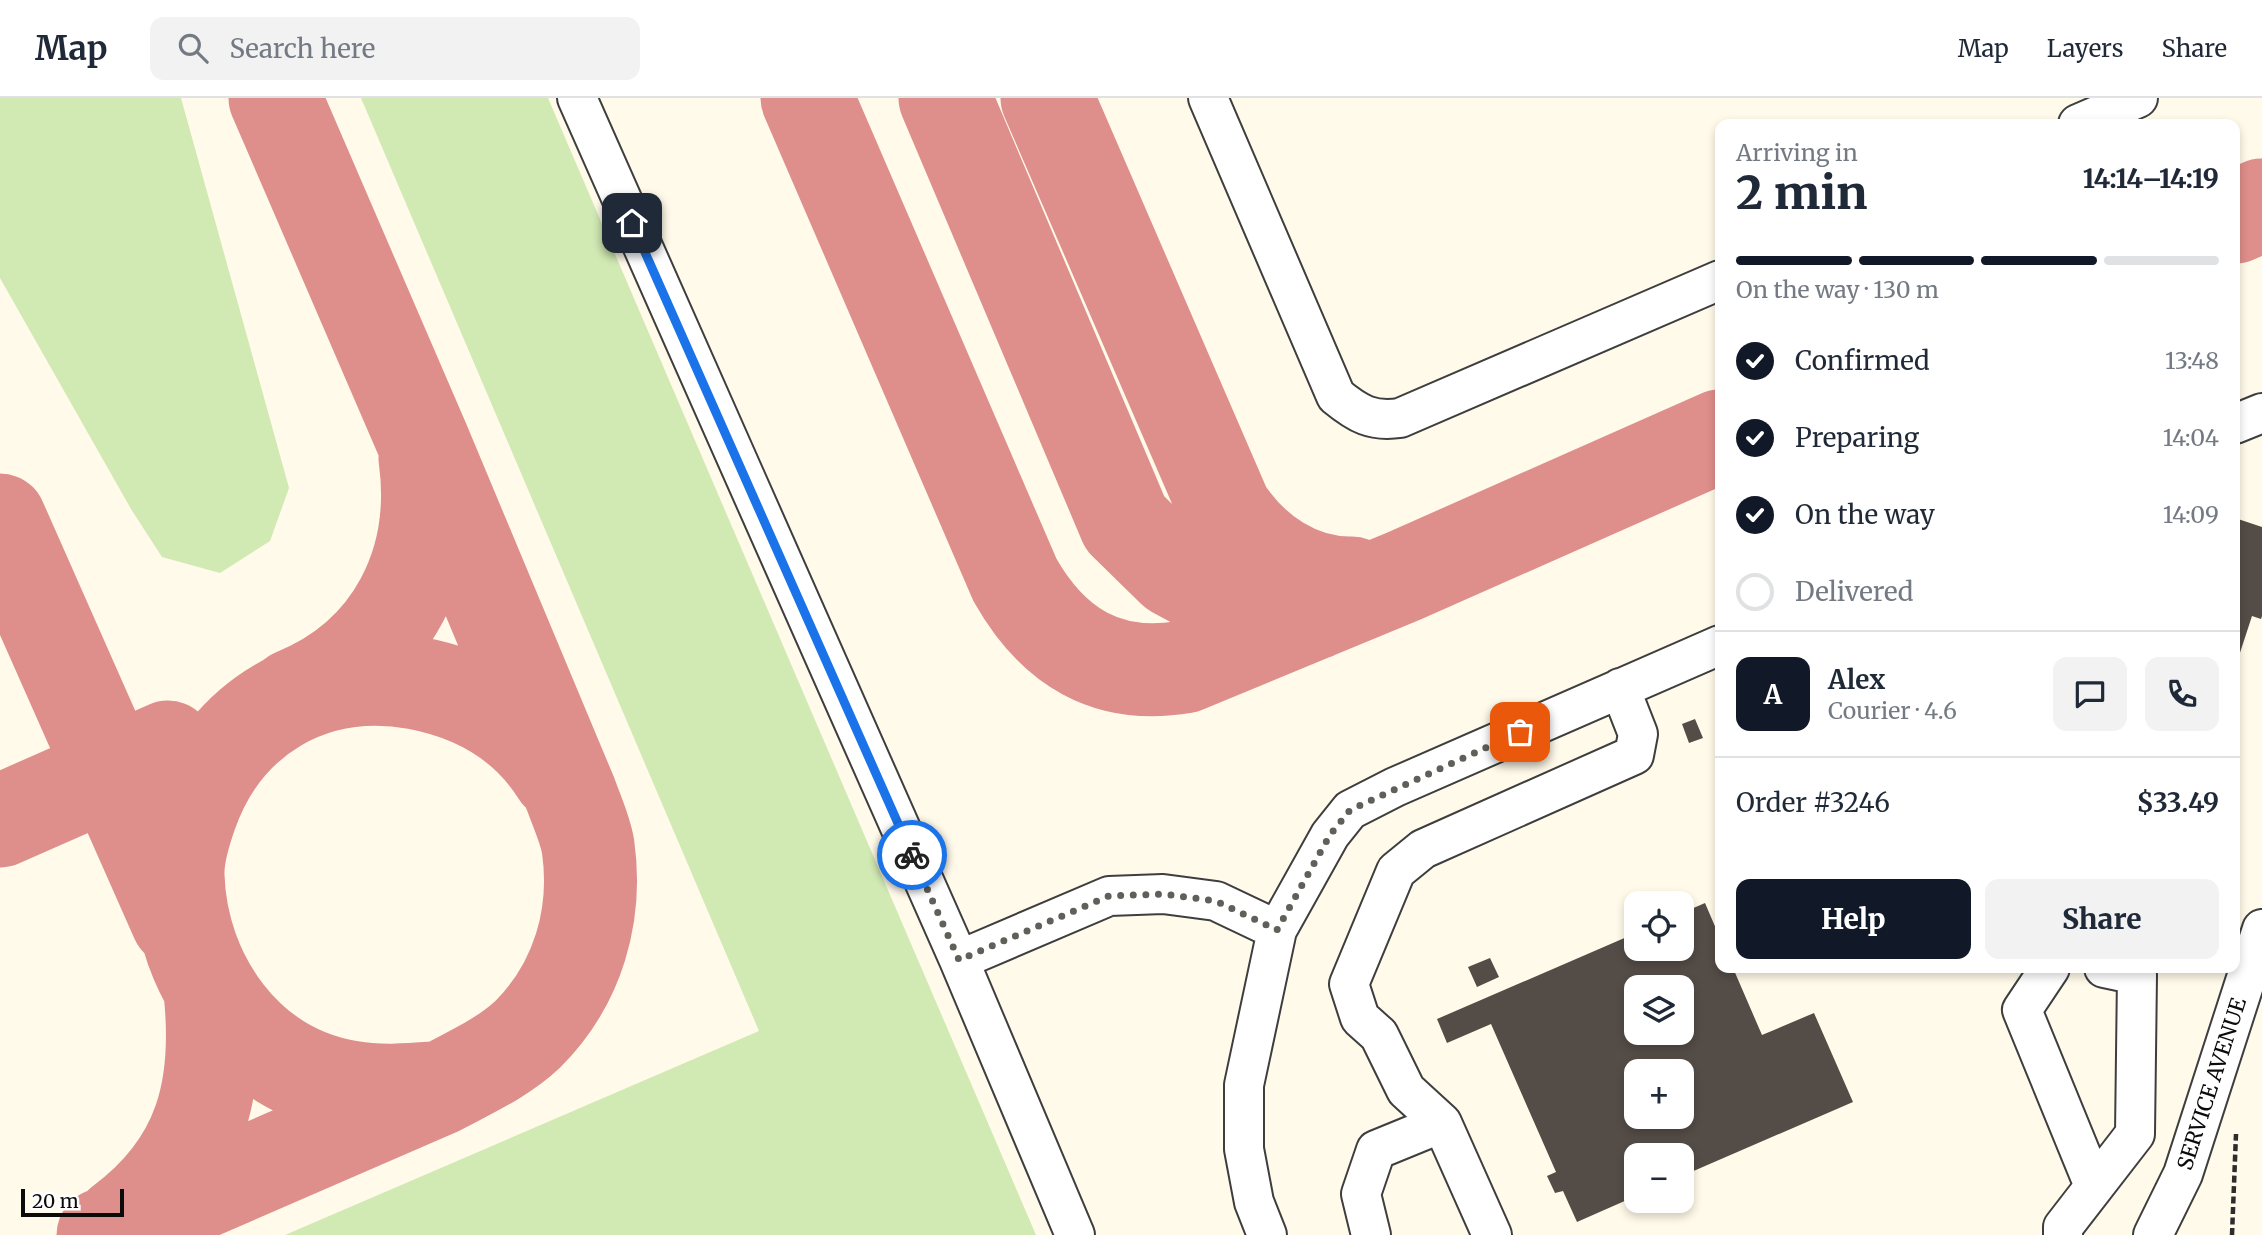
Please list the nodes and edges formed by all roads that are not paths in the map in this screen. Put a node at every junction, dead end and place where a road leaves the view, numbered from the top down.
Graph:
1 (577, 98) edge
2 (1208, 98) edge
3 (2138, 98) edge
4 (2090, 119) edge
5 (1715, 282) edge
6 (2262, 413) edge
7 (2240, 422) edge
8 (1715, 647) edge
9 (1620, 688) junction
10 (1277, 930) junction
11 (2252, 935) edge
12 (959, 960) junction
13 (2047, 973) edge
14 (2128, 973) edge
15 (1442, 1123) junction
16 (2094, 1186) junction
17 (1075, 1235) edge
18 (1267, 1235) edge
19 (1371, 1235) edge
20 (1492, 1235) edge
21 (2063, 1235) edge
22 (2152, 1235) edge

1 - 12 lane
2 - 5 lane
3 - 4 lane
6 - 7 lane
8 - 9 lane
9 - 10 lane
9 - 15 lane
10 - 12 lane
10 - 18 lane
11 - 22 lane, SERVICE AVENUE
12 - 17 lane
13 - 16 lane
14 - 16 lane
15 - 19 lane
15 - 20 lane
16 - 21 lane

